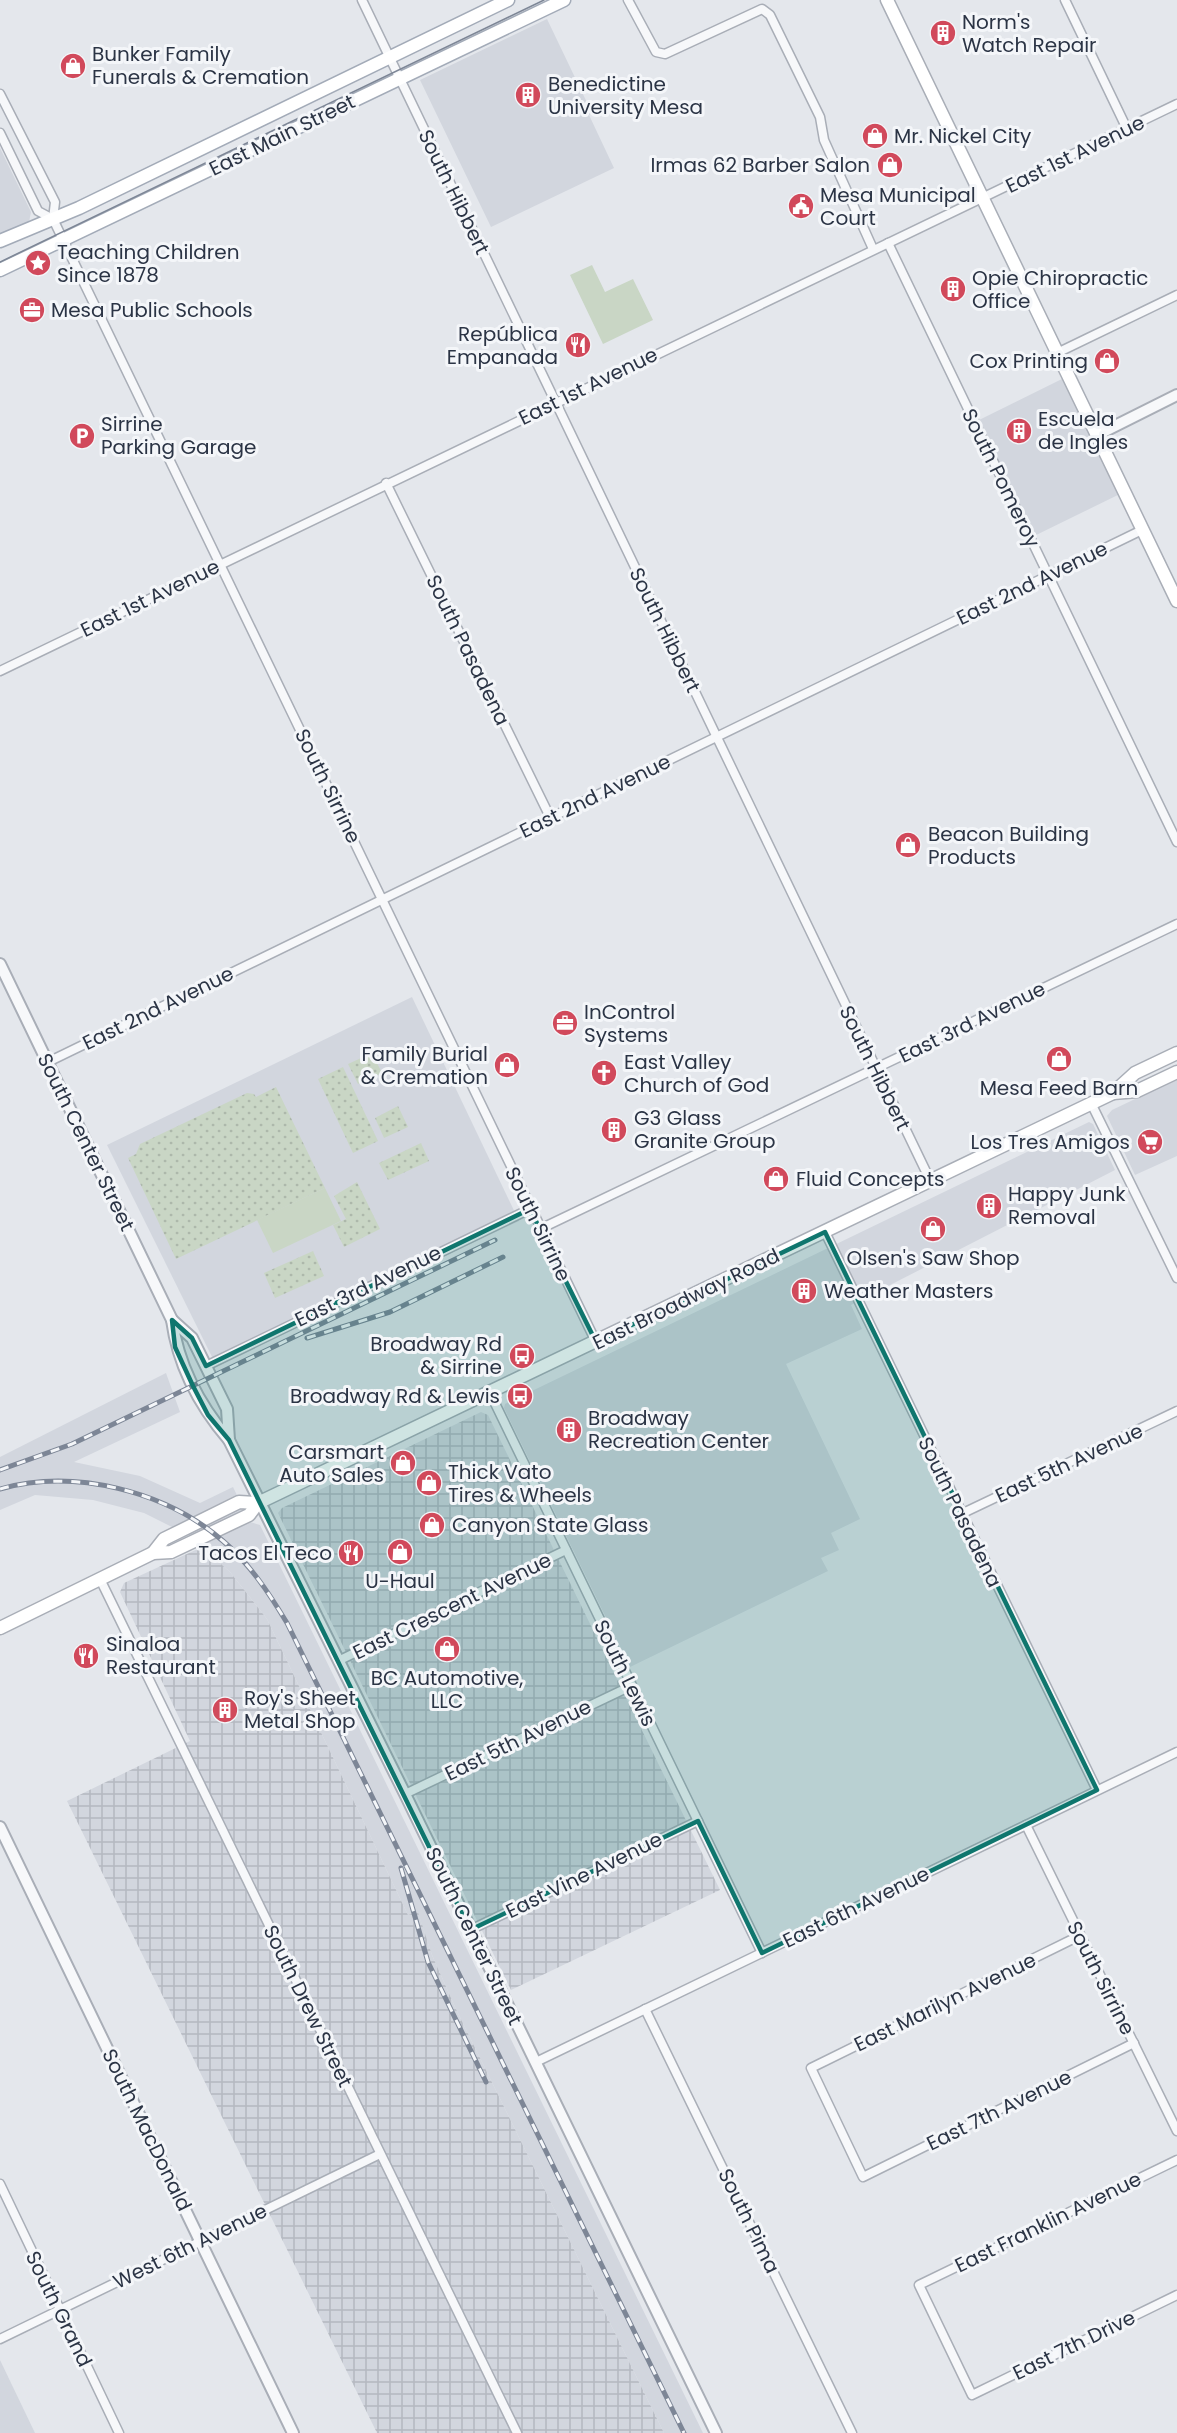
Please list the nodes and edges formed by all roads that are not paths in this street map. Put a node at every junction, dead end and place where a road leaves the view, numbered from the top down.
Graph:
1 (362, 0) edge
2 (508, 0) edge
3 (564, 0) edge
4 (628, 0) edge
5 (887, 0) edge
6 (1065, 0) edge
7 (390, 58) junction
8 (399, 78) junction
9 (0, 94) edge
10 (1177, 105) edge
11 (1127, 129) junction
12 (0, 133) edge
13 (982, 198) junction
14 (58, 230) junction
15 (0, 241) edge
16 (888, 243) junction
17 (873, 249) junction
18 (0, 270) edge
19 (1177, 296) edge
20 (1057, 353) junction
21 (1177, 395) edge
22 (556, 402) junction
23 (1096, 435) junction
24 (386, 483) junction
25 (1142, 530) junction
26 (220, 564) junction
27 (1048, 575) junction
28 (1177, 601) edge
29 (0, 670) edge
30 (716, 737) junction
31 (550, 817) junction
32 (1177, 842) edge
33 (382, 899) junction
34 (1177, 924) edge
35 (0, 964) edge
36 (1177, 1053) edge
37 (48, 1062) junction
38 (875, 1068) junction
39 (1177, 1072) edge
40 (1113, 1093) junction
41 (1091, 1103) junction
42 (931, 1182) junction
43 (530, 1209) junction
44 (540, 1229) junction
45 (825, 1233) junction
46 (1177, 1278) edge
47 (172, 1320) junction
48 (596, 1342) junction
49 (206, 1366) junction
50 (490, 1393) junction
51 (1177, 1411) edge
52 (229, 1440) junction
53 (258, 1503) junction
54 (961, 1514) junction
55 (566, 1550) junction
56 (100, 1579) junction
57 (0, 1628) edge
58 (338, 1661) junction
59 (631, 1686) junction
60 (1177, 1752) edge
61 (1097, 1790) junction
62 (405, 1794) junction
63 (698, 1821) junction
64 (1026, 1825) junction
65 (0, 1827) edge
66 (470, 1930) junction
67 (1079, 1936) junction
68 (762, 1953) junction
69 (645, 2009) junction
70 (1134, 2043) junction
71 (536, 2062) junction
72 (1177, 2131) edge
73 (380, 2154) junction
74 (1177, 2160) edge
75 (863, 2177) joint
76 (0, 2184) edge
77 (201, 2241) junction
78 (1177, 2295) edge
79 (60, 2310) junction
80 (0, 2338) edge
81 (972, 2395) joint
82 (119, 2433) edge
83 (293, 2433) edge
84 (517, 2433) edge
85 (716, 2433) edge
86 (852, 2433) edge

1 - 7 street, South Hibbert
2 - 7 main road, East Main Street
3 - 8 main road, East Main Street
4 - 17 street
5 - 13 main road
6 - 11 street
7 - 8 street, South Hibbert
7 - 14 main road, East Main Street
8 - 14 main road, East Main Street
8 - 22 street, South Hibbert
9 - 14 street
10 - 11 street, East 1st Avenue
11 - 13 street, East 1st Avenue
12 - 14 street
13 - 16 street, East 1st Avenue
13 - 20 main road
14 - 15 main road, East Main Street
14 - 18 main road, East Main Street
14 - 26 street, South Sirrine
16 - 17 street, East 1st Avenue
16 - 27 street, South Pomeroy
17 - 22 street, East 1st Avenue
19 - 20 street
20 - 23 main road
21 - 23 street
22 - 24 street, East 1st Avenue
22 - 30 street, South Hibbert
23 - 25 main road
24 - 26 street, East 1st Avenue
24 - 31 street, South Pasadena
25 - 27 street, East 2nd Avenue
25 - 28 main road
26 - 29 street, East 1st Avenue
26 - 33 street, South Sirrine
27 - 30 street, East 2nd Avenue
27 - 32 street, South Pomeroy
30 - 31 street, East 2nd Avenue
30 - 38 street, South Hibbert
31 - 33 street, East 2nd Avenue
33 - 37 street, East 2nd Avenue
33 - 43 street, South Sirrine
34 - 38 street, East 3rd Avenue
35 - 37 street, South Center Street
36 - 40 main road, East Broadway Road
37 - 47 street, South Center Street
38 - 42 street, South Hibbert
38 - 44 street, East 3rd Avenue
39 - 40 main road, East Broadway Road
40 - 41 main road, East Broadway Road
41 - 42 main road, East Broadway Road
41 - 46 street
42 - 45 main road, East Broadway Road
43 - 44 street, South Sirrine
43 - 49 street, East 3rd Avenue
44 - 48 street, South Sirrine
45 - 48 main road, East Broadway Road
45 - 54 street, South Pasadena
47 - 49 street, South Center Street
47 - 52 street, South Center Street
48 - 50 main road, East Broadway Road
49 - 52 street, South Center Street
50 - 53 main road, East Broadway Road
50 - 55 street, South Lewis
51 - 54 street, East 5th Avenue
52 - 53 street, South Center Street
53 - 56 main road, East Broadway Road
53 - 58 street, South Center Street
54 - 61 street, South Pasadena
55 - 58 street, East Crescent Avenue
55 - 59 street, South Lewis
56 - 57 main road, East Broadway Road
56 - 73 street, South Drew Street
58 - 62 street, South Center Street
59 - 62 street, East 5th Avenue
59 - 63 street, South Lewis
60 - 61 street, East 6th Avenue
61 - 64 street, East 6th Avenue
62 - 66 street, South Center Street
63 - 66 street, East Vine Avenue
63 - 68 street, South Lewis
64 - 67 street, South Sirrine
64 - 68 street, East 6th Avenue
65 - 77 street, South MacDonald
66 - 71 street, South Center Street
67 - 70 street, South Sirrine
67 - 75 street, East Marilyn Avenue
68 - 69 street, East 6th Avenue
69 - 71 street, East 6th Avenue
69 - 86 street, South Pima
70 - 72 street, South Sirrine
70 - 75 street, East 7th Avenue
71 - 85 street, South Center Street
73 - 77 street, West 6th Avenue
73 - 84 street, South Drew Street
74 - 81 street, East Franklin Avenue
76 - 79 street, South Grand
77 - 79 street, West 6th Avenue
77 - 83 street, South MacDonald
78 - 81 street, East 7th Drive
79 - 80 street, West 6th Avenue
79 - 82 street, South Grand

